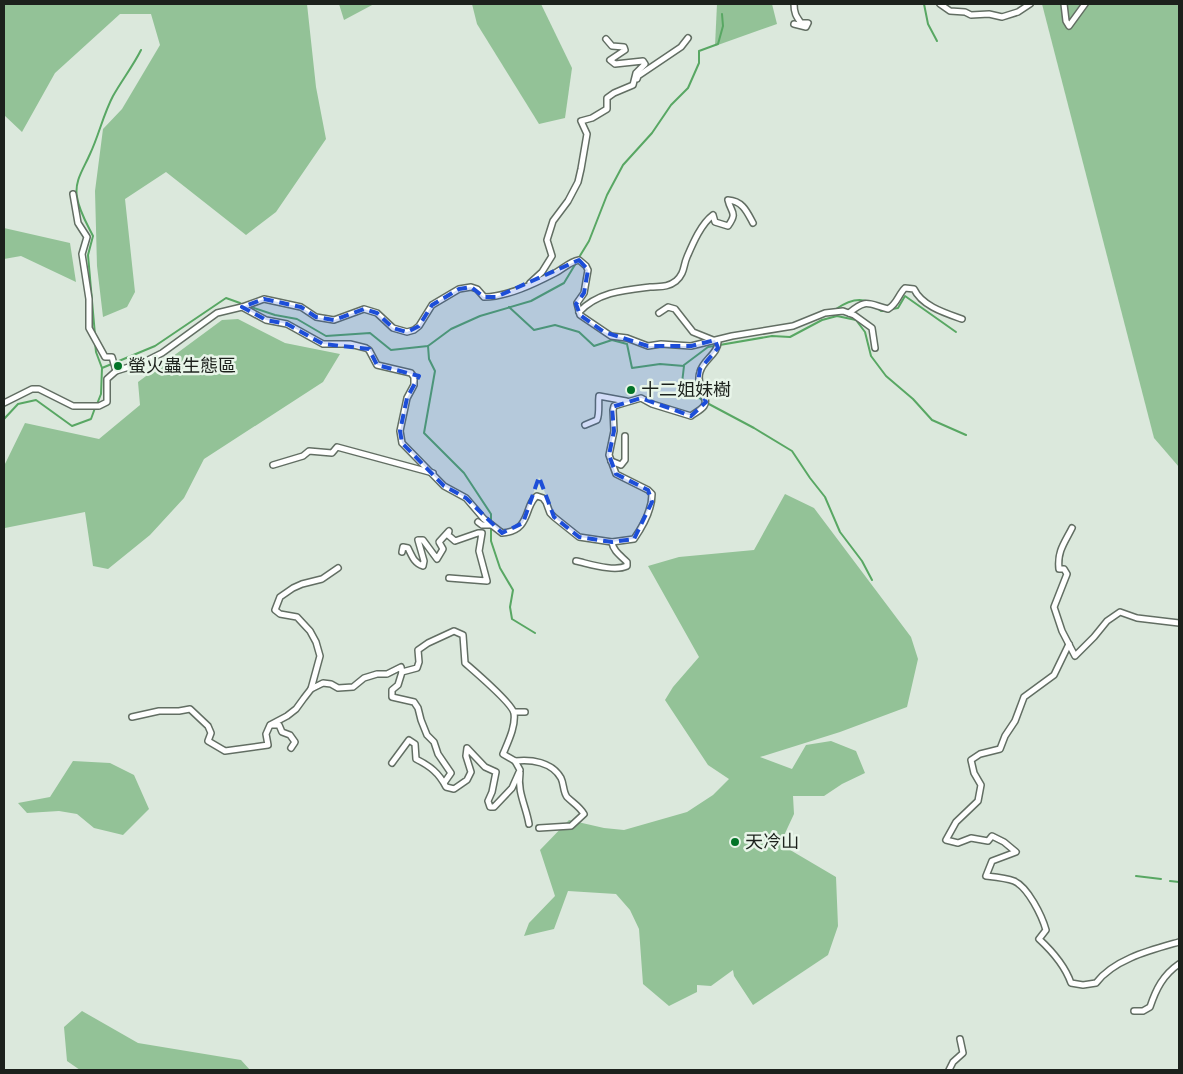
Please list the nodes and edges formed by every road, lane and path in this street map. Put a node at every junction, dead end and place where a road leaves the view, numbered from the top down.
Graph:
1 (794, 4) edge
2 (940, 4) edge
3 (1030, 4) edge
4 (1064, 4) edge
5 (1085, 4) edge
6 (794, 24) dead end
7 (688, 38) dead end
8 (606, 39) dead end
9 (633, 85) junction
10 (73, 194) dead end
11 (753, 223) dead end
12 (527, 285) junction
13 (242, 307) junction
14 (579, 312) junction
15 (659, 312) dead end
16 (849, 313) junction
17 (962, 319) dead end
18 (714, 340) junction
19 (875, 348) dead end
20 (116, 371) junction
21 (629, 402) junction
22 (4, 403) edge
23 (585, 425) dead end
24 (625, 436) dead end
25 (611, 460) junction
26 (273, 464) dead end
27 (433, 474) junction
28 (478, 522) dead end
29 (492, 525) junction
30 (1072, 528) dead end
31 (482, 533) junction
32 (612, 542) junction
33 (402, 552) dead end
34 (576, 561) dead end
35 (338, 568) dead end
36 (449, 578) dead end
37 (1179, 623) edge
38 (1069, 644) junction
39 (402, 672) junction
40 (311, 688) junction
41 (514, 712) junction
42 (525, 712) dead end
43 (132, 717) dead end
44 (270, 725) junction
45 (291, 748) dead end
46 (515, 761) junction
47 (392, 763) dead end
48 (520, 770) junction
49 (444, 783) junction
50 (529, 824) dead end
51 (540, 828) dead end
52 (1179, 942) edge
53 (1179, 964) edge
54 (1134, 1011) dead end
55 (960, 1039) dead end
56 (949, 1070) edge

1 - 6 street
2 - 3 street
4 - 5 street
7 - 9 street
8 - 9 street
9 - 12 street
10 - 20 street
11 - 14 street
12 - 13 street
12 - 14 street
13 - 20 street
13 - 27 street
14 - 18 street
15 - 18 street
16 - 17 street
16 - 18 street
16 - 19 street
18 - 21 street
20 - 22 street
21 - 23 street
21 - 25 street
24 - 25 street
25 - 32 street
26 - 27 street
27 - 29 street
28 - 29 street
29 - 31 street
29 - 32 street
30 - 38 street
31 - 33 street
31 - 36 street
32 - 34 street
35 - 40 street
37 - 38 street
38 - 52 street
39 - 40 street
39 - 41 street
39 - 49 street
40 - 44 street
41 - 42 street
41 - 46 street
43 - 44 street
44 - 45 street
46 - 48 street
46 - 51 street
47 - 49 street
48 - 49 street
48 - 50 street
53 - 54 street
55 - 56 street

